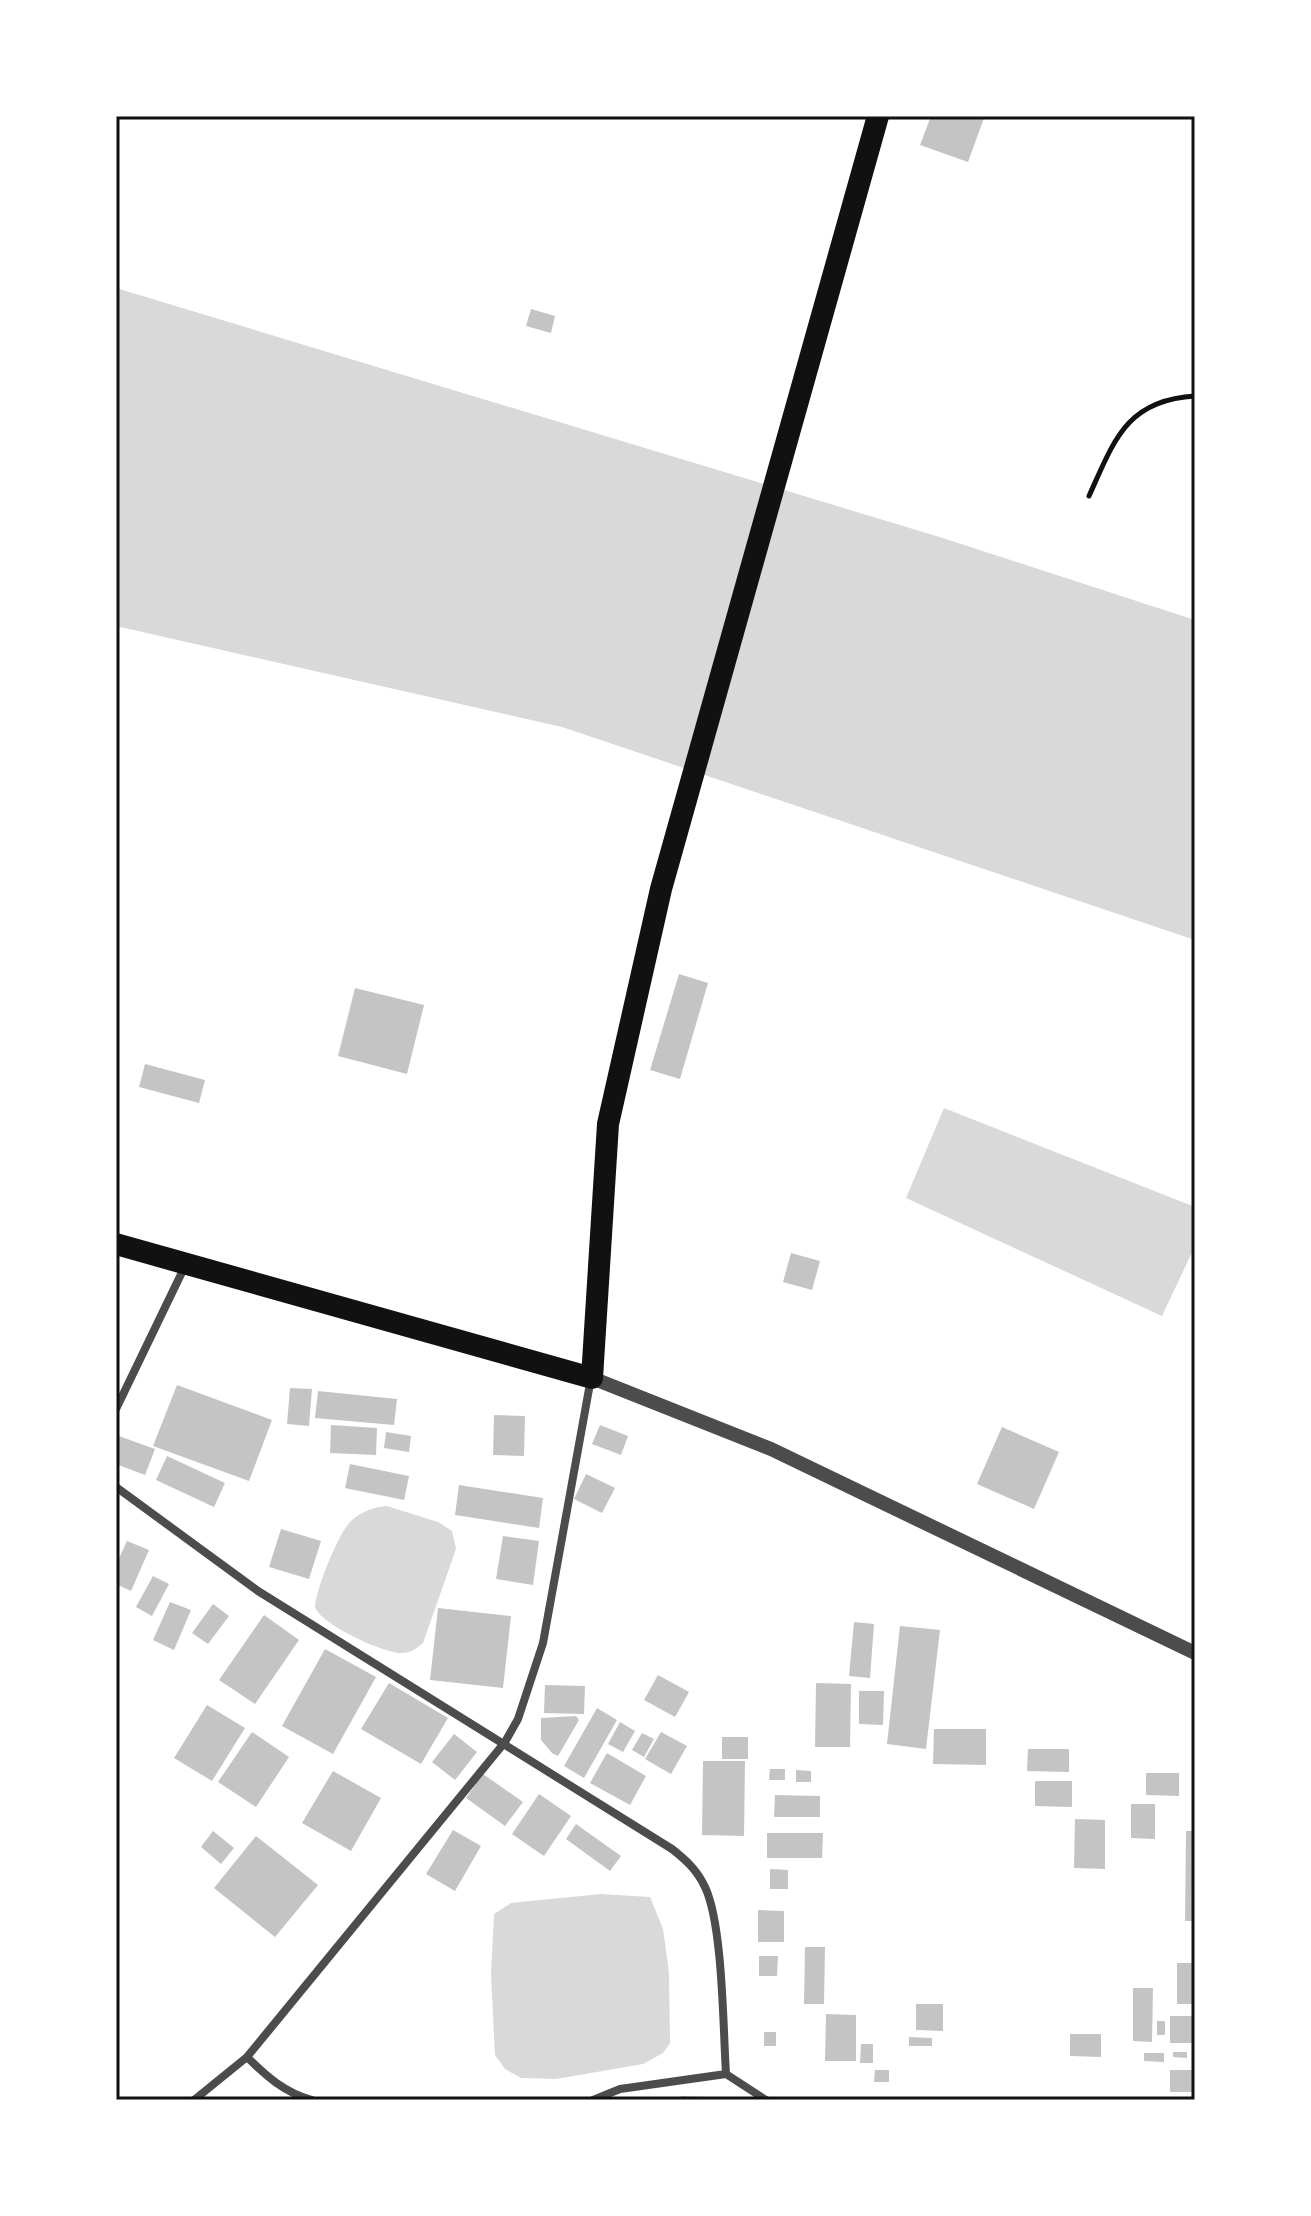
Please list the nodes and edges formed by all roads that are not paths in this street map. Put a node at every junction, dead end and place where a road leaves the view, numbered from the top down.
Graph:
1 (878, 116) edge
2 (116, 1244) edge
3 (186, 1263) junction
4 (592, 1378) junction
5 (116, 1409) edge
6 (116, 1487) edge
7 (1195, 1653) edge
8 (505, 1742) junction
9 (247, 2057) junction
10 (726, 2074) junction
11 (194, 2100) edge
12 (312, 2100) edge
13 (593, 2100) edge
14 (766, 2100) edge

1 - 4 highway
2 - 3 highway
3 - 4 highway
3 - 5 street
4 - 7 street
4 - 8 street
6 - 8 street
8 - 9 street
8 - 10 street
9 - 11 street
9 - 12 street
10 - 13 street
10 - 14 street

